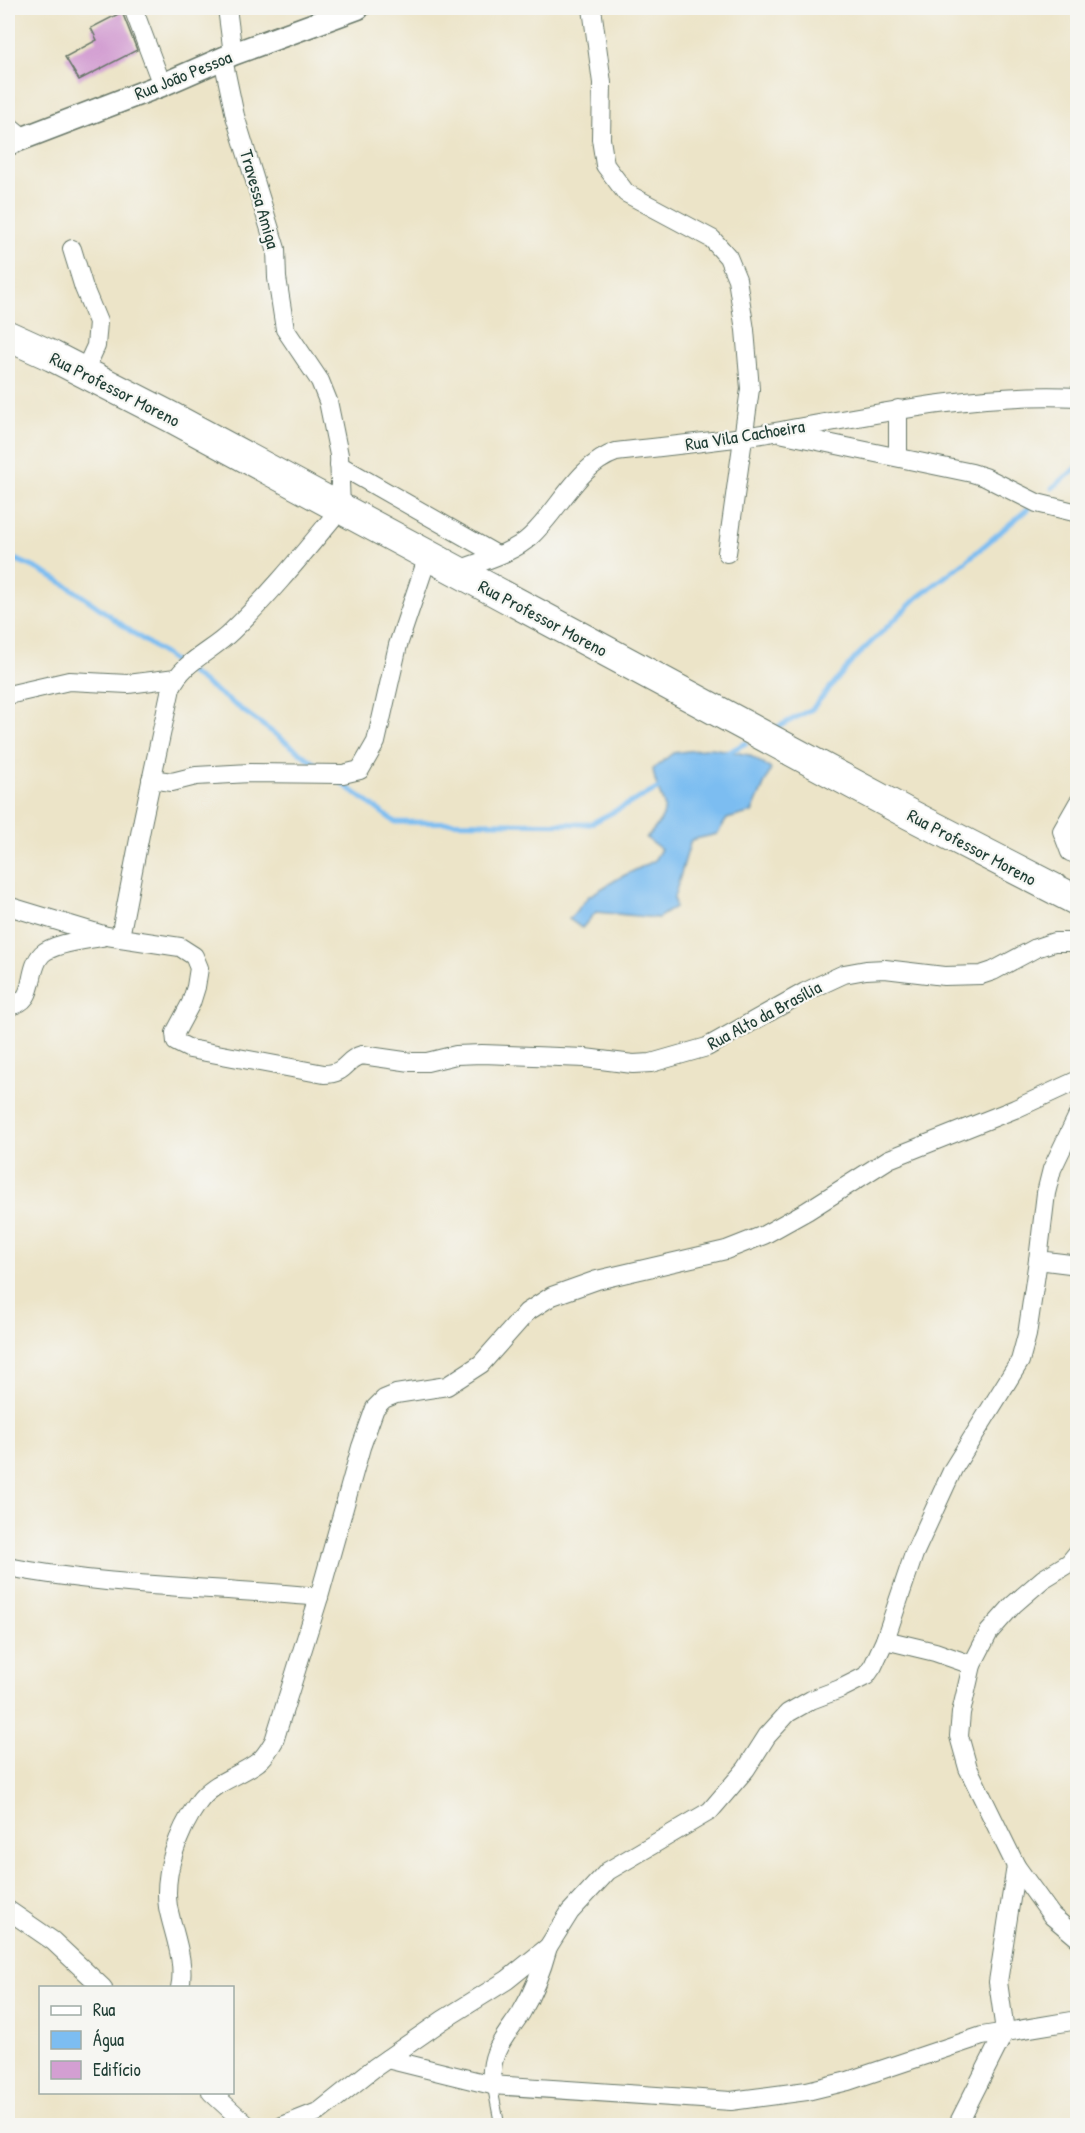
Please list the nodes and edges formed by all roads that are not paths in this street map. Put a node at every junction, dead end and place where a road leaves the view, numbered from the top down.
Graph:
1 (133, 8) edge
2 (227, 8) edge
3 (358, 8) edge
4 (592, 8) edge
5 (228, 57) junction
6 (162, 85) junction
7 (13, 136) edge
8 (72, 249) dead end
9 (8, 336) edge
10 (84, 372) junction
11 (1077, 397) edge
12 (898, 409) junction
13 (773, 432) junction
14 (742, 437) junction
15 (898, 457) junction
16 (339, 465) junction
17 (341, 508) junction
18 (1077, 513) edge
19 (727, 553) dead end
20 (497, 555) junction
21 (428, 556) junction
22 (456, 571) junction
23 (176, 678) junction
24 (8, 695) edge
25 (151, 779) junction
26 (1077, 803) edge
27 (1077, 855) edge
28 (1077, 902) edge
29 (8, 906) edge
30 (113, 937) junction
31 (1077, 942) edge
32 (8, 1006) edge
33 (1077, 1080) edge
34 (1077, 1115) edge
35 (1038, 1260) junction
36 (1077, 1265) edge
37 (1077, 1552) edge
38 (8, 1567) edge
39 (319, 1597) junction
40 (885, 1640) junction
41 (972, 1665) junction
42 (1016, 1866) junction
43 (8, 1910) edge
44 (1077, 1938) edge
45 (548, 1947) junction
46 (101, 1986) edge
47 (180, 1986) edge
48 (1077, 2020) edge
49 (1005, 2031) junction
50 (387, 2059) junction
51 (492, 2085) junction
52 (213, 2094) edge
53 (318, 2119) edge
54 (248, 2126) edge
55 (282, 2126) edge
56 (500, 2126) edge
57 (957, 2126) edge

1 - 6 street
2 - 5 street, Travessa Amiga
3 - 5 street, Rua João Pessoa
4 - 14 street
5 - 6 street, Rua João Pessoa
5 - 16 street, Travessa Amiga
6 - 7 street, Rua João Pessoa
8 - 10 street
9 - 10 highway, Rua Professor Moreno
10 - 17 highway, Rua Professor Moreno
11 - 12 street, Rua Vila Cachoeira
12 - 13 street, Rua Vila Cachoeira
12 - 15 street
13 - 14 street, Rua Vila Cachoeira
13 - 15 street
14 - 19 street
14 - 20 street, Rua Vila Cachoeira
15 - 18 street
16 - 17 street, Travessa Amiga
16 - 20 street
17 - 21 highway, Rua Professor Moreno
17 - 23 street
20 - 22 street, Rua Vila Cachoeira
21 - 22 highway, Rua Professor Moreno
21 - 25 street
22 - 28 highway, Rua Professor Moreno
23 - 24 street
23 - 25 street
25 - 30 street
26 - 27 street
29 - 30 street
30 - 31 street, Rua Alto da Brasília
30 - 32 street
33 - 39 street
34 - 35 street
35 - 36 street
35 - 40 street
37 - 41 street
38 - 39 street
39 - 47 street
40 - 41 street
40 - 45 street
41 - 42 street
42 - 44 street
42 - 49 street
43 - 46 street
45 - 50 street
45 - 51 street
48 - 49 street
49 - 51 street
49 - 57 street
50 - 51 street
50 - 53 street
51 - 56 lane
52 - 54 street
53 - 55 street

